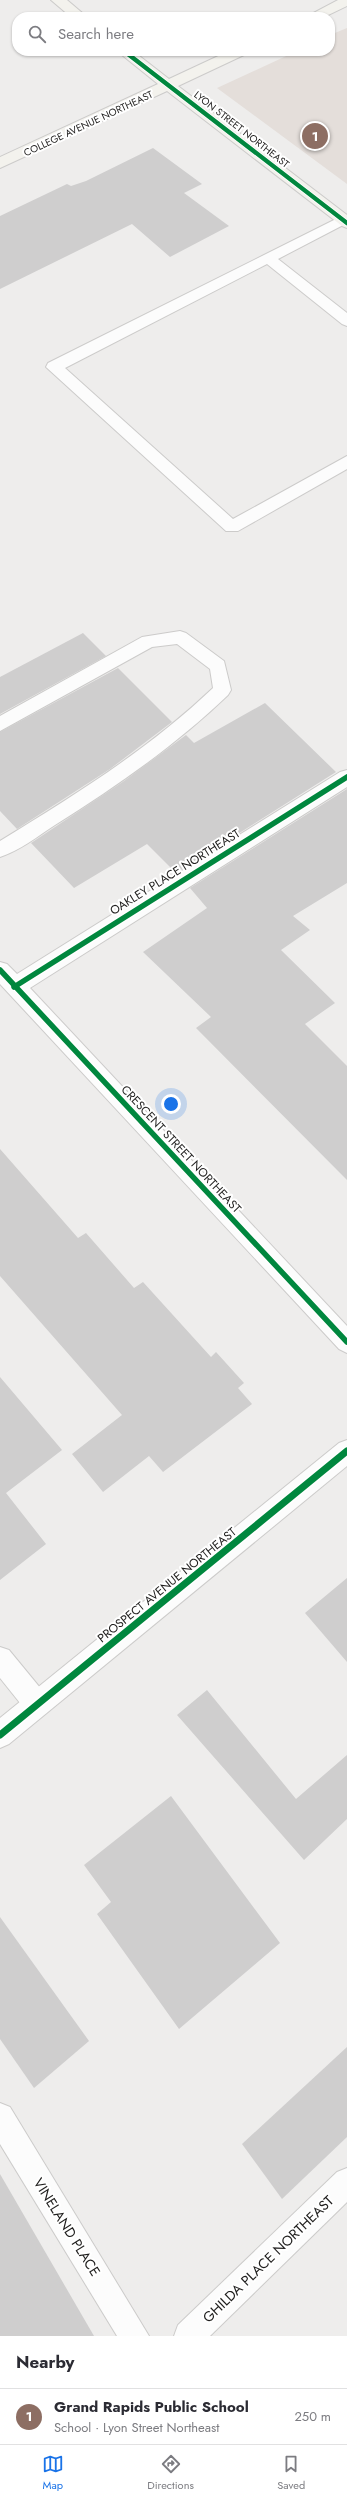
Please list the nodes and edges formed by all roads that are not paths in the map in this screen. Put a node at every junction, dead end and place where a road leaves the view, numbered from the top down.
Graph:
1 (58, 0) edge
2 (340, 2) edge
3 (74, 12) edge
4 (322, 12) edge
5 (130, 56) edge
6 (231, 56) edge
7 (169, 86) junction
8 (0, 163) edge
9 (345, 222) edge
10 (268, 258) junction
11 (347, 321) edge
12 (347, 462) edge
13 (0, 724) edge
14 (347, 777) edge
15 (0, 850) edge
16 (0, 970) edge
17 (14, 987) junction
18 (347, 1342) edge
19 (347, 1451) edge
20 (0, 1659) edge
21 (37, 1704) junction
22 (0, 1735) edge
23 (0, 2117) edge
24 (347, 2182) edge
25 (134, 2336) edge
26 (189, 2336) edge

1 - 3 street
2 - 4 street
5 - 7 street, LYON STREET NORTHEAST
6 - 7 street, COLLEGE AVENUE NORTHEAST
7 - 8 street, COLLEGE AVENUE NORTHEAST
7 - 9 street, LYON STREET NORTHEAST
9 - 10 lane
10 - 11 lane
10 - 12 lane
13 - 15 lane
14 - 17 street, OAKLEY PLACE NORTHEAST
16 - 17 street, CRESCENT STREET NORTHEAST
17 - 18 street, CRESCENT STREET NORTHEAST
19 - 21 street, PROSPECT AVENUE NORTHEAST
20 - 21 lane
21 - 22 street, PROSPECT AVENUE NORTHEAST
23 - 25 street, VINELAND PLACE
24 - 26 street, GHILDA PLACE NORTHEAST

